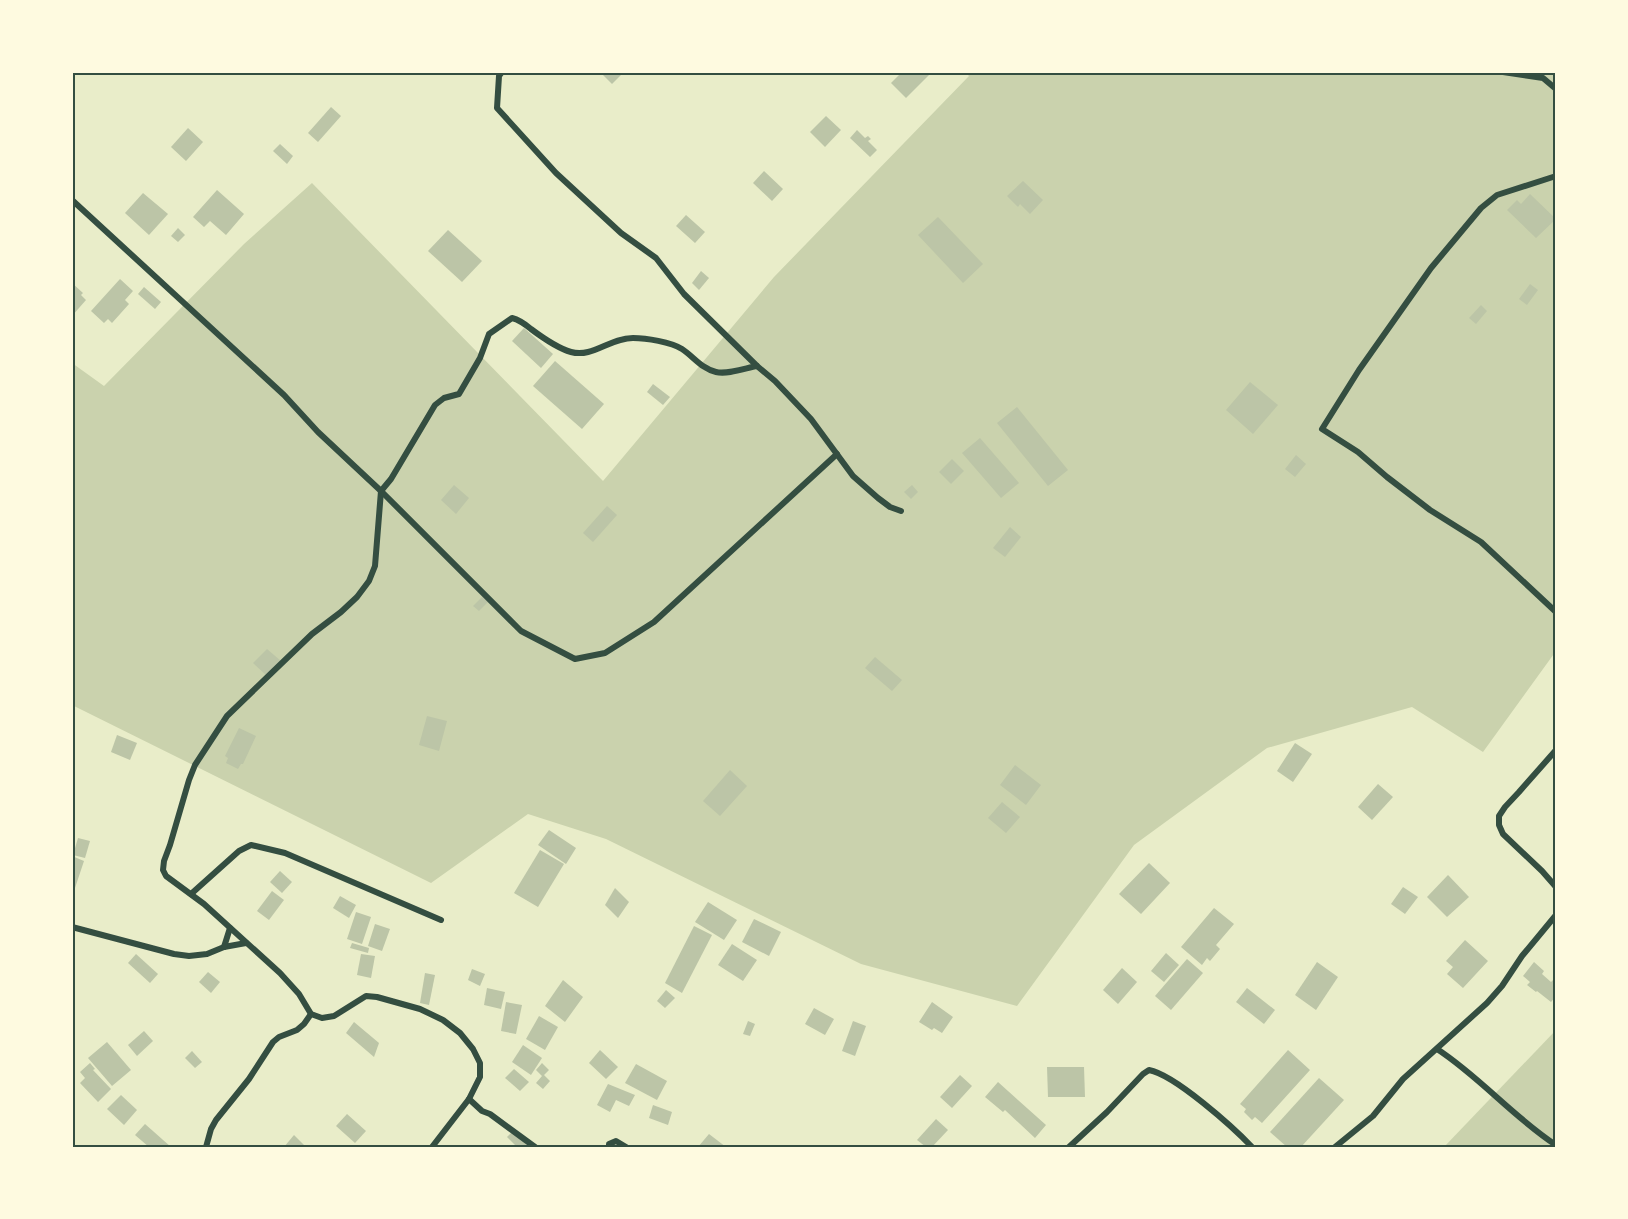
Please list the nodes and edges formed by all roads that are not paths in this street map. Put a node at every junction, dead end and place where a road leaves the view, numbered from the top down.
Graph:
1 (502, 72) edge
2 (1503, 72) edge
3 (1556, 88) edge
4 (1556, 176) edge
5 (72, 200) edge
6 (757, 366) junction
7 (837, 454) junction
8 (381, 491) junction
9 (901, 511) dead end
10 (1556, 612) edge
11 (1556, 750) edge
12 (1556, 887) edge
13 (191, 894) junction
14 (1556, 915) edge
15 (441, 920) dead end
16 (72, 927) edge
17 (230, 928) junction
18 (246, 944) junction
19 (224, 947) junction
20 (311, 1014) junction
21 (1437, 1048) junction
22 (469, 1100) junction
23 (1556, 1145) edge
24 (206, 1147) edge
25 (432, 1147) edge
26 (535, 1147) edge
27 (609, 1147) edge
28 (626, 1147) edge
29 (1069, 1147) edge
30 (1252, 1147) edge
31 (1335, 1147) edge

1 - 6 street
2 - 3 street
4 - 10 street
5 - 8 street
6 - 7 street
6 - 8 street
7 - 8 street
7 - 9 street
8 - 13 street
11 - 12 street
13 - 15 street
13 - 17 street
14 - 21 street
16 - 19 street
17 - 18 street
17 - 19 street
18 - 19 street
18 - 20 street
20 - 22 street
20 - 24 street
21 - 23 street
21 - 31 street
22 - 25 street
22 - 26 street
27 - 28 street
29 - 30 street

